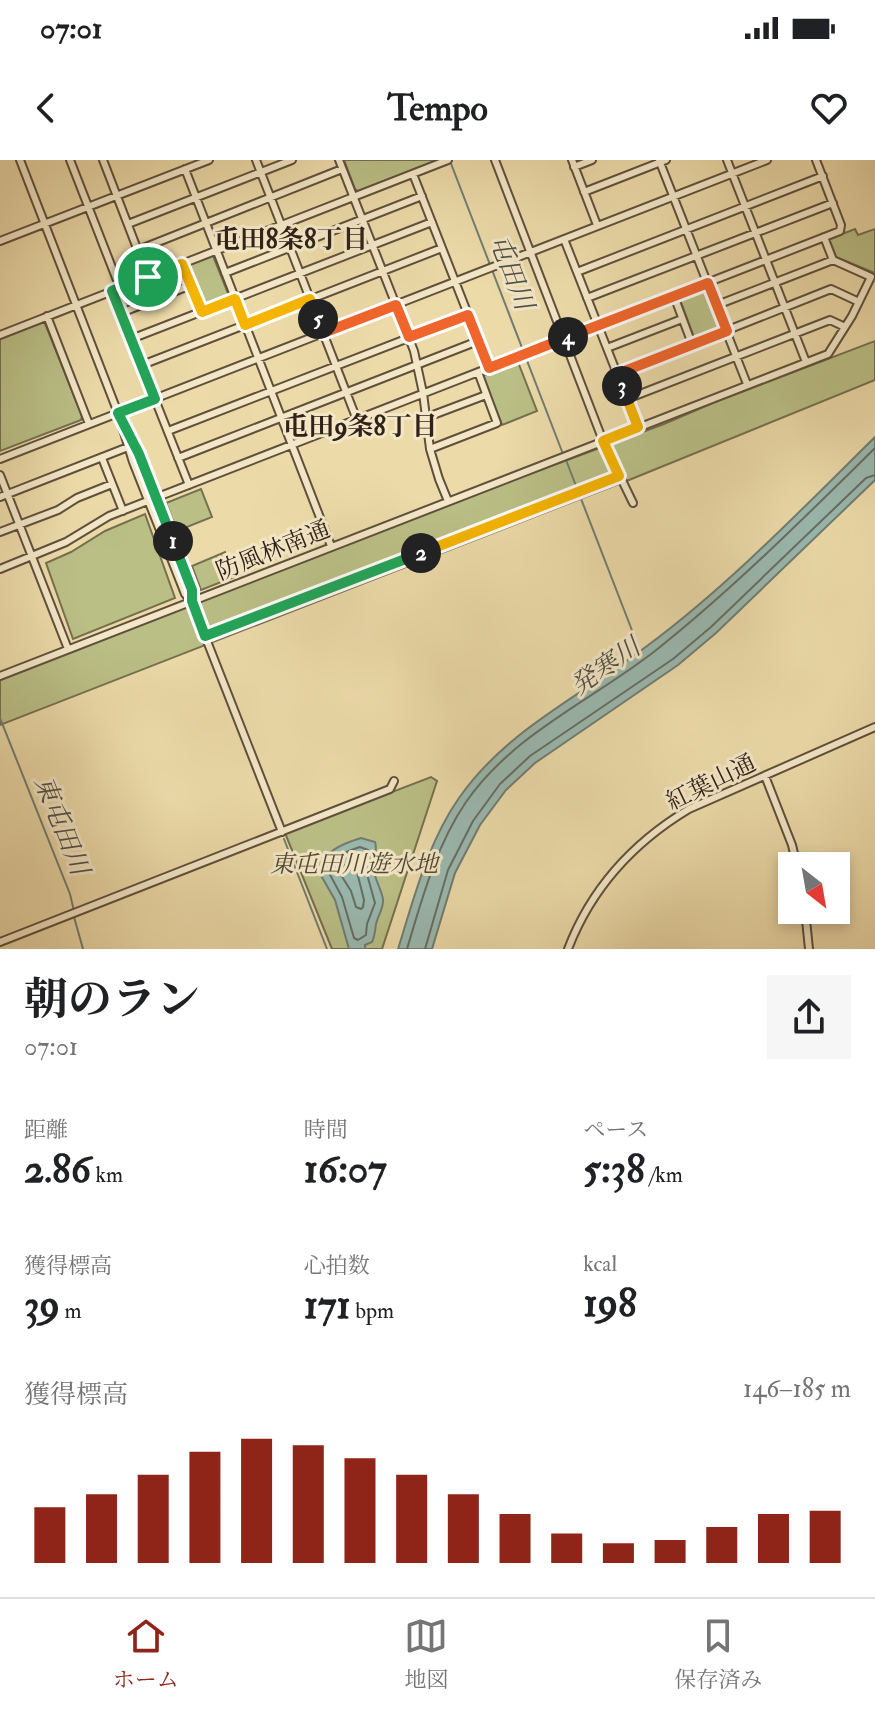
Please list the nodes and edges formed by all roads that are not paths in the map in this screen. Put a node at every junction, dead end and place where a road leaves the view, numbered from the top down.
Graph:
1 (20, 160) edge
2 (70, 160) edge
3 (103, 160) edge
4 (209, 160) edge
5 (256, 160) edge
6 (292, 160) edge
7 (339, 160) edge
8 (495, 160) edge
9 (592, 160) edge
10 (727, 160) edge
11 (767, 160) edge
12 (816, 160) edge
13 (446, 161) edge
14 (662, 161) edge
15 (573, 164) edge
16 (185, 169) junction
17 (342, 169) junction
18 (261, 172) junction
19 (413, 174) junction
20 (732, 174) junction
21 (823, 176) junction
22 (584, 192) junction
23 (117, 196) junction
24 (422, 196) junction
25 (673, 196) junction
26 (196, 197) junction
27 (353, 197) junction
28 (270, 198) junction
29 (833, 203) junction
30 (88, 207) junction
31 (745, 207) junction
32 (362, 219) junction
33 (432, 222) junction
34 (45, 223) junction
35 (206, 223) junction
36 (128, 224) junction
37 (281, 225) junction
38 (597, 225) junction
39 (0, 229) edge
40 (687, 230) junction
41 (755, 233) junction
42 (824, 237) junction
43 (564, 239) junction
44 (2, 240) edge
45 (372, 245) junction
46 (290, 247) junction
47 (442, 248) junction
48 (138, 250) junction
49 (216, 250) junction
50 (530, 252) junction
51 (697, 256) junction
52 (766, 260) junction
53 (833, 260) junction
54 (182, 264) junction
55 (382, 271) junction
56 (577, 272) junction
57 (225, 273) junction
58 (300, 273) junction
59 (148, 277) junction
60 (455, 281) junction
61 (774, 282) junction
62 (708, 283) junction
63 (191, 285) junction
64 (116, 289) junction
65 (674, 296) junction
66 (587, 298) junction
67 (235, 299) junction
68 (310, 299) junction
69 (859, 302) junction
70 (77, 305) junction
71 (396, 305) junction
72 (717, 305) junction
73 (785, 308) junction
74 (202, 312) junction
75 (121, 313) junction
76 (468, 315) junction
77 (47, 316) junction
78 (682, 319) junction
79 (245, 325) junction
80 (598, 325) junction
81 (845, 327) junction
82 (727, 331) junction
83 (323, 333) junction
84 (794, 334) junction
85 (0, 335) edge
86 (409, 337) junction
87 (564, 338) junction
88 (131, 339) junction
89 (478, 341) junction
90 (692, 344) junction
91 (607, 348) junction
92 (736, 356) junction
93 (258, 359) junction
94 (806, 362) junction
95 (418, 364) junction
96 (142, 365) junction
97 (336, 366) junction
98 (489, 368) junction
99 (478, 372) junction
100 (617, 374) junction
101 (747, 384) junction
102 (271, 391) junction
103 (346, 392) junction
104 (423, 393) junction
105 (486, 395) junction
106 (155, 399) junction
107 (627, 399) junction
108 (118, 413) junction
109 (281, 417) junction
110 (425, 418) junction
111 (357, 420) junction
112 (89, 424) junction
113 (638, 427) junction
114 (168, 431) junction
115 (603, 441) junction
116 (292, 445) junction
117 (128, 447) junction
118 (430, 449) junction
119 (102, 458) junction
120 (178, 458) junction
121 (0, 459) edge
122 (0, 475) edge
123 (619, 476) junction
124 (112, 484) junction
125 (189, 485) junction
126 (4, 495) edge
127 (156, 498) junction
128 (148, 501) junction
129 (448, 501) junction
130 (633, 503) dead end
131 (123, 511) junction
132 (19, 525) junction
133 (0, 532) edge
134 (331, 546) junction
135 (31, 557) junction
136 (0, 569) edge
137 (192, 601) junction
138 (205, 636) junction
139 (68, 649) junction
140 (0, 676) edge
141 (875, 727) edge
142 (765, 776) junction
143 (394, 781) dead end
144 (282, 832) junction
145 (794, 852) edge
146 (806, 924) edge
147 (0, 942) edge
148 (568, 949) edge
149 (809, 949) edge

1 - 34 street
2 - 30 street
3 - 23 street
4 - 16 street
5 - 18 street
6 - 18 street
7 - 17 street
8 - 50 street
9 - 15 street
10 - 20 street
11 - 20 street
12 - 21 street
13 - 19 street
14 - 22 street
14 - 25 street
15 - 22 street
16 - 23 street
16 - 26 street
17 - 27 street
17 - 28 street
18 - 26 street
18 - 28 street
19 - 24 street
19 - 27 street
20 - 25 street
20 - 31 street
21 - 29 street
21 - 31 street
22 - 38 street
23 - 30 street
23 - 36 street
24 - 32 street
24 - 33 street
25 - 38 street
25 - 40 street
26 - 35 street
26 - 36 street
27 - 32 street
27 - 37 street
28 - 35 street
28 - 37 street
29 - 41 street
29 - 42 street
30 - 34 street
30 - 64 street
31 - 40 street
31 - 41 street
32 - 45 street
32 - 46 street
33 - 45 street
33 - 47 street
34 - 44 street
34 - 70 street
35 - 48 street
35 - 49 street
36 - 48 street
37 - 46 street
37 - 49 street
38 - 43 street
39 - 44 street
40 - 51 street
40 - 56 street
41 - 51 street
41 - 52 street
42 - 52 street
42 - 53 street
43 - 50 street
43 - 56 street
45 - 55 street
45 - 58 street
46 - 57 street
46 - 58 street
47 - 55 street
47 - 60 street
48 - 59 street
49 - 54 street
49 - 57 street
50 - 60 street
50 - 87 street
51 - 62 street
51 - 66 street
52 - 61 street
52 - 62 street
53 - 61 street
53 - 69 street
54 - 59 street
54 - 63 street
55 - 68 street
55 - 71 street
56 - 66 street
57 - 67 street
58 - 67 street
58 - 68 street
59 - 64 street
60 - 71 street
60 - 76 street
61 - 72 street
61 - 73 street
62 - 65 street
62 - 72 street
63 - 74 street
63 - 75 street
64 - 70 street
64 - 75 street
65 - 78 street
65 - 80 street
66 - 80 street
67 - 74 street
67 - 79 street
68 - 79 street
68 - 83 street
69 - 73 street
69 - 81 street
70 - 77 street
70 - 108 street
71 - 83 street
71 - 86 street
72 - 82 street
73 - 82 street
73 - 84 street
74 - 88 street
75 - 88 street
76 - 86 street
76 - 89 street
77 - 85 street
77 - 112 street
78 - 90 street
78 - 91 street
79 - 93 street
79 - 96 street
80 - 87 street
80 - 91 street
81 - 84 street
81 - 94 street
82 - 90 street
82 - 92 street
83 - 93 street
83 - 97 street
84 - 92 street
84 - 94 street
86 - 95 street
86 - 97 street
87 - 98 street
87 - 115 street
88 - 96 street
89 - 95 street
89 - 98 street
90 - 100 street
91 - 100 street
92 - 101 street
92 - 107 street
93 - 102 street
93 - 106 street
94 - 101 street
95 - 103 street
95 - 104 street
96 - 106 street
97 - 102 street
97 - 103 street
98 - 99 street
99 - 104 street
99 - 105 street
100 - 107 street
101 - 113 street
102 - 109 street
102 - 114 street
103 - 109 street
103 - 111 street
104 - 110 street
104 - 111 street
105 - 110 street
105 - 118 street
106 - 108 street
106 - 114 street
107 - 113 street
108 - 112 street
108 - 117 street
108 - 127 street
109 - 116 street
109 - 120 street
110 - 118 street
111 - 116 street
112 - 121 street
113 - 115 street
114 - 120 street
115 - 123 street
115 - 129 street, 防風林南通
116 - 125 street
116 - 134 street
117 - 119 street
117 - 128 street
118 - 129 street
119 - 124 street
119 - 126 street
120 - 125 street
122 - 126 street
123 - 130 street
123 - 138 street
124 - 131 street
124 - 132 street
125 - 127 street
126 - 132 street
127 - 128 street
127 - 137 street
128 - 131 street
128 - 137 street
129 - 134 street, 防風林南通
131 - 135 street
132 - 133 street
132 - 135 street
134 - 137 street, 防風林南通
135 - 136 street
135 - 139 street
137 - 138 street
137 - 139 street, 防風林南通
138 - 144 street
139 - 140 street, 防風林南通
141 - 142 street, 紅葉山通
142 - 145 street
142 - 148 street, 紅葉山通
143 - 144 street
144 - 147 street
146 - 149 street

